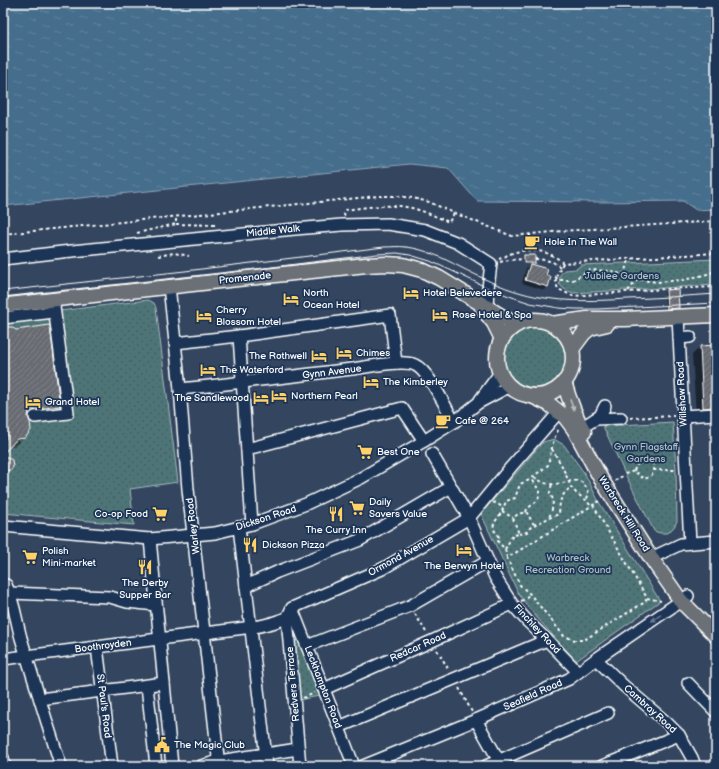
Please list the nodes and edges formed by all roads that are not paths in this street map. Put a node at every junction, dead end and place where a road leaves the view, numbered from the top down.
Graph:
1 (3, 259) edge
2 (169, 286) junction
3 (482, 304) junction
4 (3, 305) edge
5 (53, 306) junction
6 (716, 315) edge
7 (678, 317) junction
8 (3, 318) edge
9 (625, 319) junction
10 (550, 324) junction
11 (516, 325) junction
12 (239, 336) junction
13 (502, 339) junction
14 (175, 343) junction
15 (572, 349) junction
16 (396, 363) junction
17 (500, 373) junction
18 (243, 382) junction
19 (564, 382) junction
20 (510, 386) junction
21 (180, 389) junction
22 (532, 396) junction
23 (478, 403) junction
24 (605, 406) dead end
25 (559, 412) junction
26 (716, 414) edge
27 (683, 416) junction
28 (35, 417) dead end
29 (621, 418) road end
30 (595, 419) junction
31 (454, 422) junction
32 (581, 428) junction
33 (424, 442) junction
34 (247, 449) junction
35 (432, 454) dead end
36 (451, 487) junction
37 (469, 518) junction
38 (252, 524) junction
39 (3, 526) edge
40 (239, 527) junction
41 (194, 535) junction
42 (150, 539) junction
43 (716, 541) edge
44 (690, 542) junction
45 (655, 556) junction
46 (488, 560) junction
47 (246, 586) junction
48 (6, 589) edge
49 (685, 598) junction
50 (512, 604) junction
51 (156, 605) junction
52 (292, 608) junction
53 (287, 618) junction
54 (716, 624) edge
55 (251, 627) junction
56 (204, 633) junction
57 (716, 636) edge
58 (160, 639) junction
59 (547, 640) junction
60 (307, 646) junction
61 (97, 647) junction
62 (27, 656) junction
63 (596, 658) junction
64 (3, 659) edge
65 (578, 672) junction
66 (164, 683) junction
67 (688, 683) dead end
68 (147, 686) junction
69 (324, 689) junction
70 (102, 692) junction
71 (40, 699) junction
72 (716, 712) edge
73 (608, 713) dead end
74 (476, 720) junction
75 (339, 727) junction
76 (679, 735) junction
77 (298, 750) junction
78 (266, 754) junction
79 (3, 758) edge
80 (219, 763) edge
81 (501, 763) edge
82 (5, 766) edge
83 (61, 766) edge
84 (112, 766) edge
85 (156, 766) edge
86 (172, 766) edge
87 (201, 766) edge
88 (267, 766) edge
89 (300, 766) edge
90 (354, 766) edge
91 (363, 766) edge
92 (486, 766) edge
93 (602, 766) edge
94 (695, 766) edge

1 - 3 street, Middle Walk
2 - 3 main road, Promenade
2 - 5 main road, Promenade
2 - 14 street, Warley Road
3 - 11 main road, Promenade
3 - 13 main road, Promenade
4 - 5 main road, Promenade
5 - 8 street
5 - 28 street
6 - 7 main road
7 - 9 main road
7 - 27 street, Willshaw Road
9 - 10 main road
9 - 15 main road
10 - 11 main road
10 - 15 main road
11 - 13 main road
12 - 14 street
12 - 16 street
12 - 18 street
13 - 17 main road
14 - 21 street, Warley Road
15 - 19 main road
16 - 18 street, Gynn Avenue
16 - 31 street, Gynn Avenue
17 - 20 main road
17 - 23 street, Dickson Road
18 - 21 street, Gynn Avenue
18 - 34 street
19 - 22 main road
19 -> 32 main road, Warbreck Hill Road
20 - 22 main road
20 - 23 street, Dickson Road
21 - 41 street, Warley Road
22 - 25 main road, Warbreck Hill Road
23 - 31 street, Dickson Road
24 - 30 street
25 - 37 street, Ormond Avenue
25 - 45 main road, Warbreck Hill Road
26 - 27 street
27 - 44 street, Willshaw Road
29 - 30 street
30 - 32 street
31 - 33 street, Dickson Road
32 - 45 main road, Warbreck Hill Road
33 - 34 street
33 - 38 street, Dickson Road
34 - 38 street
35 - 36 street, Finchley Road
36 - 37 street, Finchley Road
36 - 47 street
37 - 46 street, Finchley Road
37 - 52 street, Ormond Avenue
38 - 40 street, Dickson Road
39 - 42 street, Dickson Road
40 - 41 street, Dickson Road
40 - 47 street
41 - 42 street, Dickson Road
41 - 56 street, Warley Road
42 - 51 street
43 - 44 street
44 - 45 street
45 - 49 main road, Warbreck Hill Road
46 - 50 street, Finchley Road
46 - 60 street
47 - 55 street
48 - 51 street
48 - 62 street
49 - 54 main road, Warbreck Hill Road
49 - 57 main road, Warbreck Hill Road
49 -> 63 street, Seafield Road
50 - 59 street, Finchley Road
50 - 69 street, Redcar Road
51 - 58 street
52 - 53 street
52 - 60 street, Leckhampton Road
53 - 55 street
53 - 77 street, Redvers Terrace
55 - 56 street
55 - 78 street
56 - 58 street, Boothroyden
56 - 80 street, Warley Road
58 - 61 street, Boothroyden
58 - 66 street
59 - 65 street, Finchley Road
59 - 75 street
60 - 69 street, Leckhampton Road
61 - 62 street, Boothroyden
61 - 70 street, St Paul's Road
62 - 64 street, Boothroyden
62 - 71 street
63 - 65 street, Seafield Road
63 - 76 street, Cambray Road
65 - 74 street, Seafield Road
66 - 68 street
66 - 86 street
67 - 72 street
68 - 70 street
68 - 85 street
69 - 75 street, Leckhampton Road
70 - 71 street
70 - 84 street, St Paul's Road
71 - 83 street
73 - 81 street
74 - 81 street
74 - 91 street, Seafield Road
75 - 90 street, Leckhampton Road
76 - 93 street
76 - 94 street, Cambray Road
77 - 78 street
77 - 89 street, Redvers Terrace
78 - 80 street
78 - 88 street
79 - 82 street
80 - 87 street
81 - 92 street

